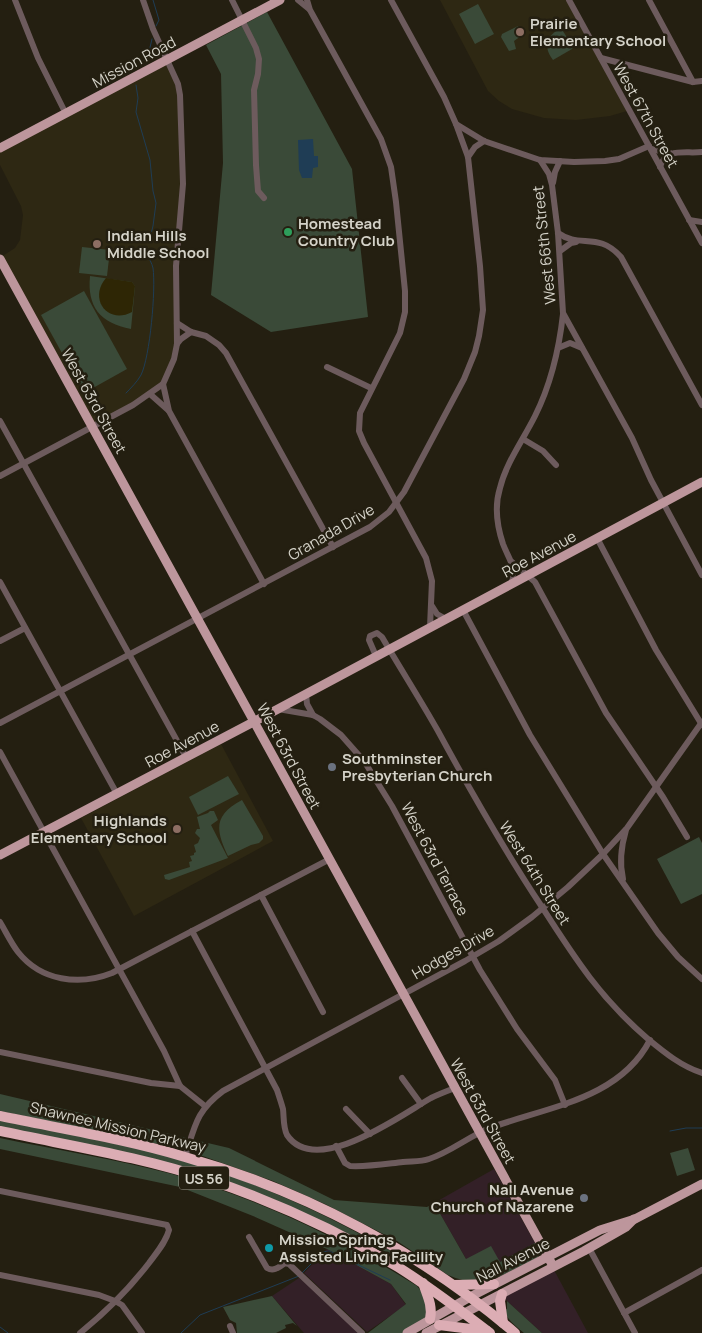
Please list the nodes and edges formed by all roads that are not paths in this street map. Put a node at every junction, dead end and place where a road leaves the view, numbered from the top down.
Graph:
1 (15, 0) edge
2 (143, 0) edge
3 (232, 0) edge
4 (280, 0) edge
5 (298, 0) edge
6 (307, 0) edge
7 (391, 0) edge
8 (569, 0) edge
9 (649, 0) edge
10 (310, 10) junction
11 (242, 20) junction
12 (601, 58) junction
13 (168, 60) junction
14 (620, 64) junction
15 (685, 67) junction
16 (612, 78) junction
17 (676, 78) junction
18 (693, 82) junction
19 (702, 82) edge
20 (66, 114) junction
21 (456, 124) junction
22 (484, 141) junction
23 (0, 148) edge
24 (650, 148) junction
25 (702, 152) edge
26 (670, 153) junction
27 (468, 157) junction
28 (540, 160) junction
29 (560, 161) junction
30 (660, 167) junction
31 (552, 185) junction
32 (264, 198) dead end
33 (690, 220) junction
34 (702, 222) edge
35 (702, 229) edge
36 (558, 233) junction
37 (580, 240) junction
38 (701, 240) edge
39 (560, 252) junction
40 (0, 259) edge
41 (563, 313) junction
42 (177, 323) junction
43 (191, 332) junction
44 (177, 344) junction
45 (558, 348) junction
46 (583, 348) junction
47 (327, 366) dead end
48 (163, 384) junction
49 (371, 388) junction
50 (150, 394) junction
51 (702, 405) edge
52 (169, 410) junction
53 (0, 421) edge
54 (92, 427) junction
55 (523, 439) junction
56 (23, 464) junction
57 (556, 465) dead end
58 (0, 476) edge
59 (702, 482) edge
60 (396, 502) junction
61 (663, 503) junction
62 (597, 538) junction
63 (333, 547) junction
64 (512, 562) junction
65 (529, 575) junction
66 (702, 575) edge
67 (0, 582) edge
68 (264, 584) junction
69 (512, 584) junction
70 (431, 605) junction
71 (463, 610) junction
72 (198, 619) junction
73 (446, 619) junction
74 (430, 627) junction
75 (25, 628) junction
76 (0, 641) edge
77 (389, 649) junction
78 (128, 655) junction
79 (376, 656) junction
80 (60, 691) junction
81 (306, 694) junction
82 (278, 709) junction
83 (313, 715) junction
84 (255, 721) junction
85 (0, 723) edge
86 (702, 724) edge
87 (0, 752) edge
88 (186, 757) junction
89 (657, 787) junction
90 (117, 794) junction
91 (627, 828) junction
92 (44, 832) junction
93 (687, 837) dead end
94 (603, 854) junction
95 (0, 855) edge
96 (330, 859) junction
97 (624, 885) junction
98 (261, 895) junction
99 (543, 909) junction
100 (0, 922) edge
101 (192, 932) junction
102 (473, 956) junction
103 (119, 969) junction
104 (702, 979) edge
105 (404, 995) junction
106 (323, 1012) dead end
107 (650, 1040) junction
108 (0, 1052) edge
109 (265, 1068) junction
110 (702, 1073) edge
111 (402, 1078) dead end
112 (180, 1086) junction
113 (455, 1088) junction
114 (421, 1104) junction
115 (566, 1104) junction
116 (205, 1106) junction
117 (346, 1109) dead end
118 (0, 1116) edge
119 (0, 1131) edge
120 (480, 1133) junction
121 (370, 1134) junction
122 (336, 1146) junction
123 (185, 1157) junction
124 (702, 1184) edge
125 (0, 1191) edge
126 (634, 1219) junction
127 (249, 1237) dead end
128 (590, 1248) junction
129 (548, 1257) junction
130 (553, 1266) junction
131 (702, 1270) edge
132 (0, 1275) edge
133 (423, 1283) junction
134 (494, 1284) junction
135 (454, 1285) junction
136 (502, 1294) junction
137 (470, 1297) junction
138 (115, 1301) junction
139 (481, 1305) junction
140 (454, 1306) junction
141 (464, 1313) junction
142 (624, 1313) junction
143 (435, 1322) junction
144 (503, 1323) junction
145 (411, 1332) edge
146 (488, 1332) edge
147 (80, 1333) edge
148 (142, 1333) edge
149 (362, 1333) edge
150 (426, 1333) edge
151 (514, 1333) edge
152 (635, 1333) edge

1 - 20 street
2 - 13 street
3 - 11 street
4 - 11 main road, Mission Road
5 - 10 street
6 - 10 street
7 - 21 street
8 - 12 street, West 67th Street
9 - 15 street
10 - 49 street
11 - 13 main road, Mission Road
11 - 32 street
12 - 14 street
12 - 16 street, West 67th Street
13 - 20 main road, Mission Road
13 - 42 street
14 - 16 street
14 - 17 street
15 - 17 street
15 - 18 street
16 - 24 street, West 67th Street
17 - 18 street
18 - 19 street
20 - 23 main road, Mission Road
21 - 22 street
21 - 27 street, Granada Drive
22 - 27 street
22 - 28 street
24 - 26 street
24 - 29 street
24 - 30 street, West 67th Street
25 - 26 street
26 - 30 street
27 - 60 street, Granada Drive
28 - 29 street
28 - 31 street, West 66th Street
29 - 31 street
30 - 33 street, West 67th Street
31 - 36 street, West 66th Street
33 - 34 street
33 - 38 street, West 67th Street
35 - 38 street
36 - 37 street
36 - 39 street, West 66th Street
37 - 39 street
37 - 51 street
39 - 41 street, West 66th Street
40 - 54 main road, West 63rd Street
41 - 45 street
41 - 46 street, West 66th Street
42 - 43 street
42 - 44 street
43 - 44 street
43 - 63 street
44 - 48 street
45 - 46 street
45 - 55 street
46 - 61 street, West 66th Street
47 - 49 street
48 - 50 street
48 - 52 street
49 - 60 street
50 - 52 street
50 - 54 street
52 - 68 street
53 - 56 street
54 - 56 street
54 - 72 main road, West 63rd Street
55 - 57 street
55 - 64 street
56 - 58 street
56 - 78 street
59 - 61 main road, Roe Avenue
60 - 63 street, Granada Drive
60 - 70 street
61 - 62 main road, Roe Avenue
61 - 66 street, West 66th Street
62 - 65 main road, Roe Avenue
62 - 86 street
63 - 68 street, Granada Drive
64 - 65 street
64 - 69 street
65 - 69 main road, Roe Avenue
65 - 89 street
67 - 75 street
68 - 72 street, Granada Drive
69 - 71 main road, Roe Avenue
70 - 73 street
70 - 74 street
71 - 73 main road, Roe Avenue
71 - 94 street
72 - 78 street, Granada Drive
72 - 84 main road, West 63rd Street
73 - 74 main road, Roe Avenue
74 - 77 main road, Roe Avenue
75 - 76 street
75 - 80 street
77 - 79 main road, Roe Avenue
77 - 79 street
77 - 99 street, West 64th Street
78 - 80 street, Granada Drive
78 - 88 street
79 - 81 main road, Roe Avenue
80 - 85 street, Granada Drive
80 - 90 street
81 - 82 main road, Roe Avenue
81 - 83 street
82 - 83 street, West 63rd Terrace
82 - 84 main road, Roe Avenue
83 - 102 street, West 63rd Terrace
84 - 88 main road, Roe Avenue
84 - 96 main road, West 63rd Street
86 - 89 street, Hodges Drive
87 - 92 street
88 - 90 main road, Roe Avenue
89 - 91 street, Hodges Drive
89 - 93 street
90 - 92 main road, Roe Avenue
91 - 94 street, Hodges Drive
91 - 97 street
92 - 95 main road, Roe Avenue
92 - 103 street
94 - 97 street
94 - 99 street, Hodges Drive
96 - 98 street
96 - 105 main road, West 63rd Street
97 - 104 street
98 - 101 street
98 - 106 street
99 - 102 street, Hodges Drive
99 - 107 street, West 64th Street
100 - 103 street
101 - 103 street
101 - 109 street
102 - 105 street, Hodges Drive
102 - 115 street, West 63rd Terrace
103 - 112 street
105 - 109 street, Hodges Drive
105 - 113 main road, West 63rd Street
107 - 110 street, West 64th Street
107 - 115 street
108 - 112 street
109 - 116 street, Hodges Drive
109 - 122 street
111 - 114 street
112 - 116 street
113 - 114 street
113 - 120 main road, West 63rd Street
114 - 121 street
115 - 120 street
116 - 123 street, Hodges Drive
117 - 121 street
118 - 123 highway, Shawnee Mission Parkway / US 56
119 - 133 highway, Shawnee Mission Parkway / US 56
120 - 122 street
120 - 129 main road, West 63rd Street
121 - 122 street
123 - 135 highway, Shawnee Mission Parkway / US 56
124 - 126 main road, Nall Avenue
125 - 138 street
126 - 128 main road, Nall Avenue
126 - 129 main road, Nall Avenue
127 - 149 street
128 - 130 main road, Nall Avenue
128 - 142 street
129 - 130 main road, West 63rd Street
129 - 134 main road, Nall Avenue
130 - 136 main road, Nall Avenue
131 - 142 street
132 - 138 street
133 - 140 highway, Shawnee Mission Parkway / US 56
133 - 143 highway
134 - 135 highway
134 - 137 main road, Nall Avenue
135 - 137 highway, Shawnee Mission Parkway / US 56
136 - 139 main road, Nall Avenue
136 - 144 highway
137 - 139 highway, Shawnee Mission Parkway / US 56
137 - 140 main road, Nall Avenue
138 - 147 street
138 - 148 street
139 - 141 main road, Nall Avenue
139 - 144 highway, Shawnee Mission Parkway / US 56
140 - 141 highway, Shawnee Mission Parkway / US 56
140 - 143 main road, Nall Avenue
141 - 143 main road, Nall Avenue
141 - 146 highway, Shawnee Mission Parkway / US 56
142 - 152 street
143 - 145 main road, Nall Avenue
143 - 146 highway
143 - 150 main road, Nall Avenue
144 - 151 highway, Shawnee Mission Parkway / US 56

